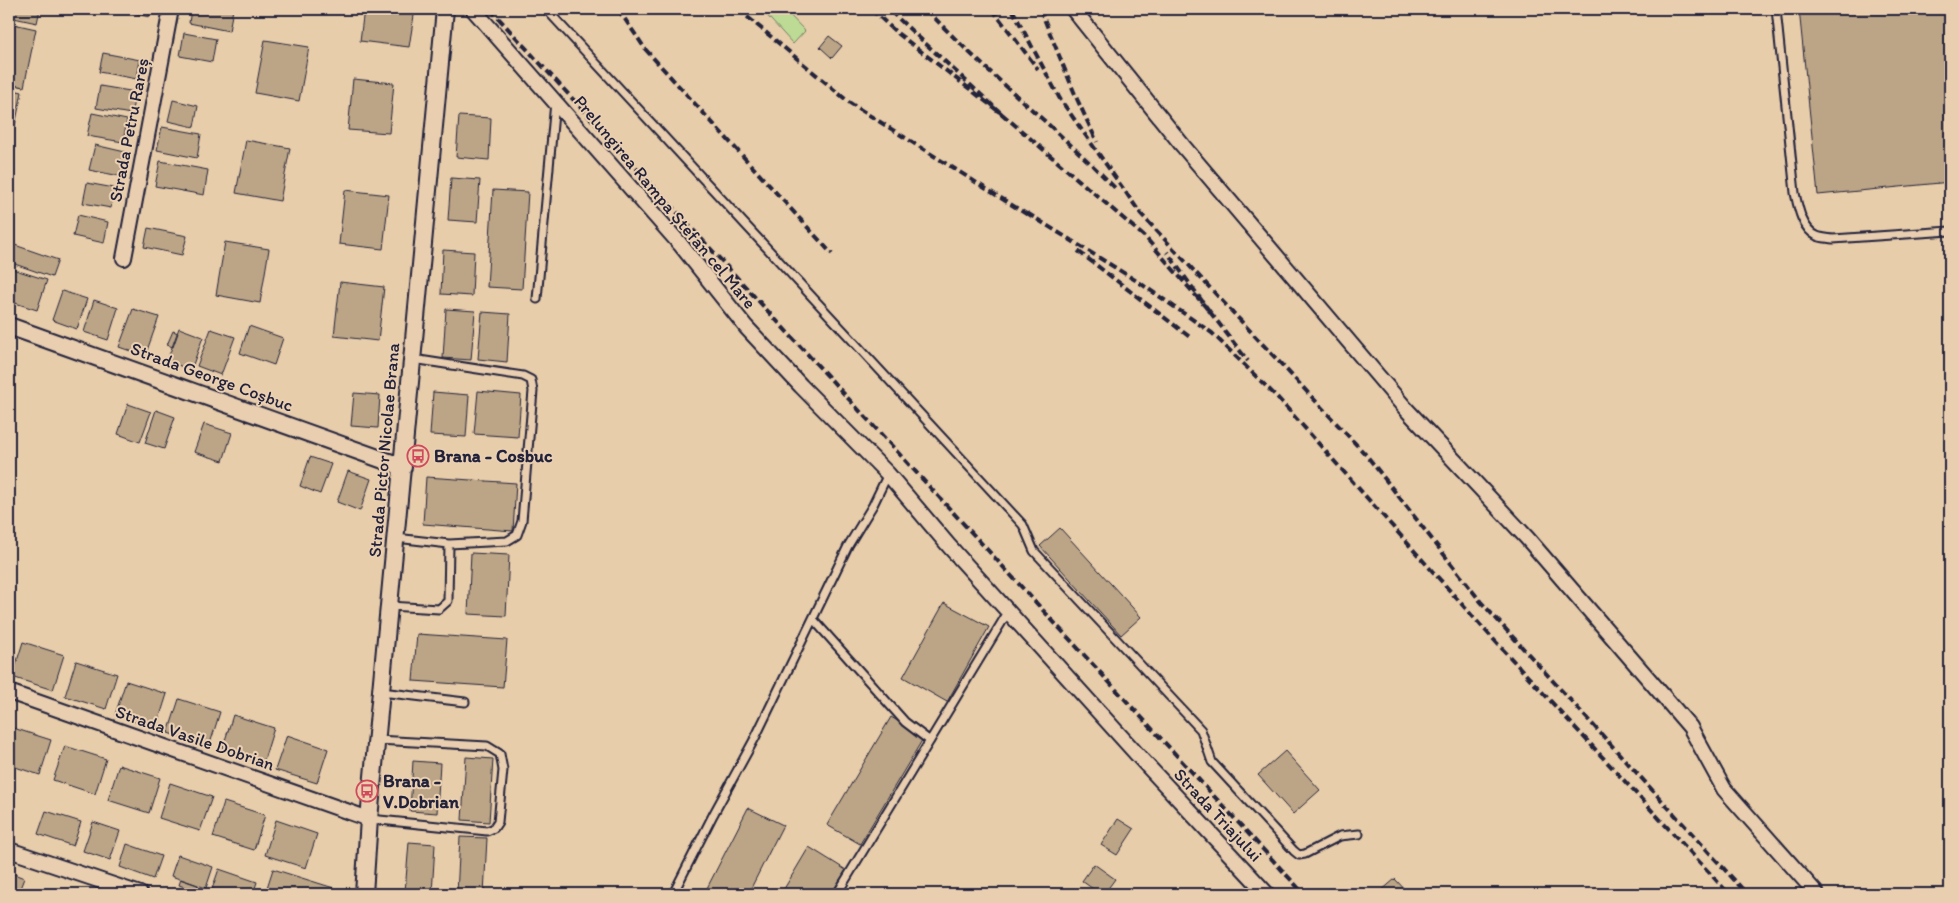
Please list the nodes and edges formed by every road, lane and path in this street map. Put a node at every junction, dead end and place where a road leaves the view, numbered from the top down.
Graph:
1 (171, 9) edge
2 (445, 9) edge
3 (473, 9) edge
4 (546, 9) edge
5 (795, 9) edge
6 (806, 9) edge
7 (1073, 9) edge
8 (1776, 9) edge
9 (555, 102) junction
10 (1950, 231) edge
11 (124, 258) dead end
12 (537, 299) dead end
13 (9, 326) edge
14 (413, 359) junction
15 (403, 467) junction
16 (888, 474) junction
17 (396, 538) junction
18 (449, 544) junction
19 (389, 606) junction
20 (1008, 612) junction
21 (813, 619) junction
22 (9, 692) edge
23 (381, 692) junction
24 (464, 702) dead end
25 (376, 740) junction
26 (930, 741) junction
27 (369, 819) junction
28 (1359, 834) dead end
29 (9, 850) edge
30 (140, 894) edge
31 (364, 894) edge
32 (674, 894) edge
33 (837, 894) edge
34 (1267, 894) edge
35 (1816, 894) edge

1 - 11 street, Strada Petru Rareș
2 - 14 street, Strada Pictor Nicolae Brana
3 - 9 street, Prelungirea Rampa Ștefan cel Mare
4 - 28 lane
5 - 6 lane
7 - 35 street
8 - 10 lane
9 - 12 lane
9 - 16 street, Prelungirea Rampa Ștefan cel Mare
13 - 15 street, Strada George Coșbuc
14 - 15 street, Strada Pictor Nicolae Brana
14 - 18 lane
15 - 17 street, Strada Pictor Nicolae Brana
16 - 20 street, Prelungirea Rampa Ștefan cel Mare
16 - 21 lane
17 - 18 lane
17 - 19 street, Strada Pictor Nicolae Brana
18 - 19 lane
19 - 23 street, Strada Pictor Nicolae Brana
20 - 26 lane
20 - 34 street, Strada Triajului
21 - 26 lane
21 - 32 lane
22 - 27 street, Strada Vasile Dobrian
23 - 24 lane
23 - 25 street, Strada Pictor Nicolae Brana
25 - 27 street, Strada Pictor Nicolae Brana
25 - 27 lane
26 - 33 lane
27 - 31 street, Strada Pictor Nicolae Brana
29 - 30 street

